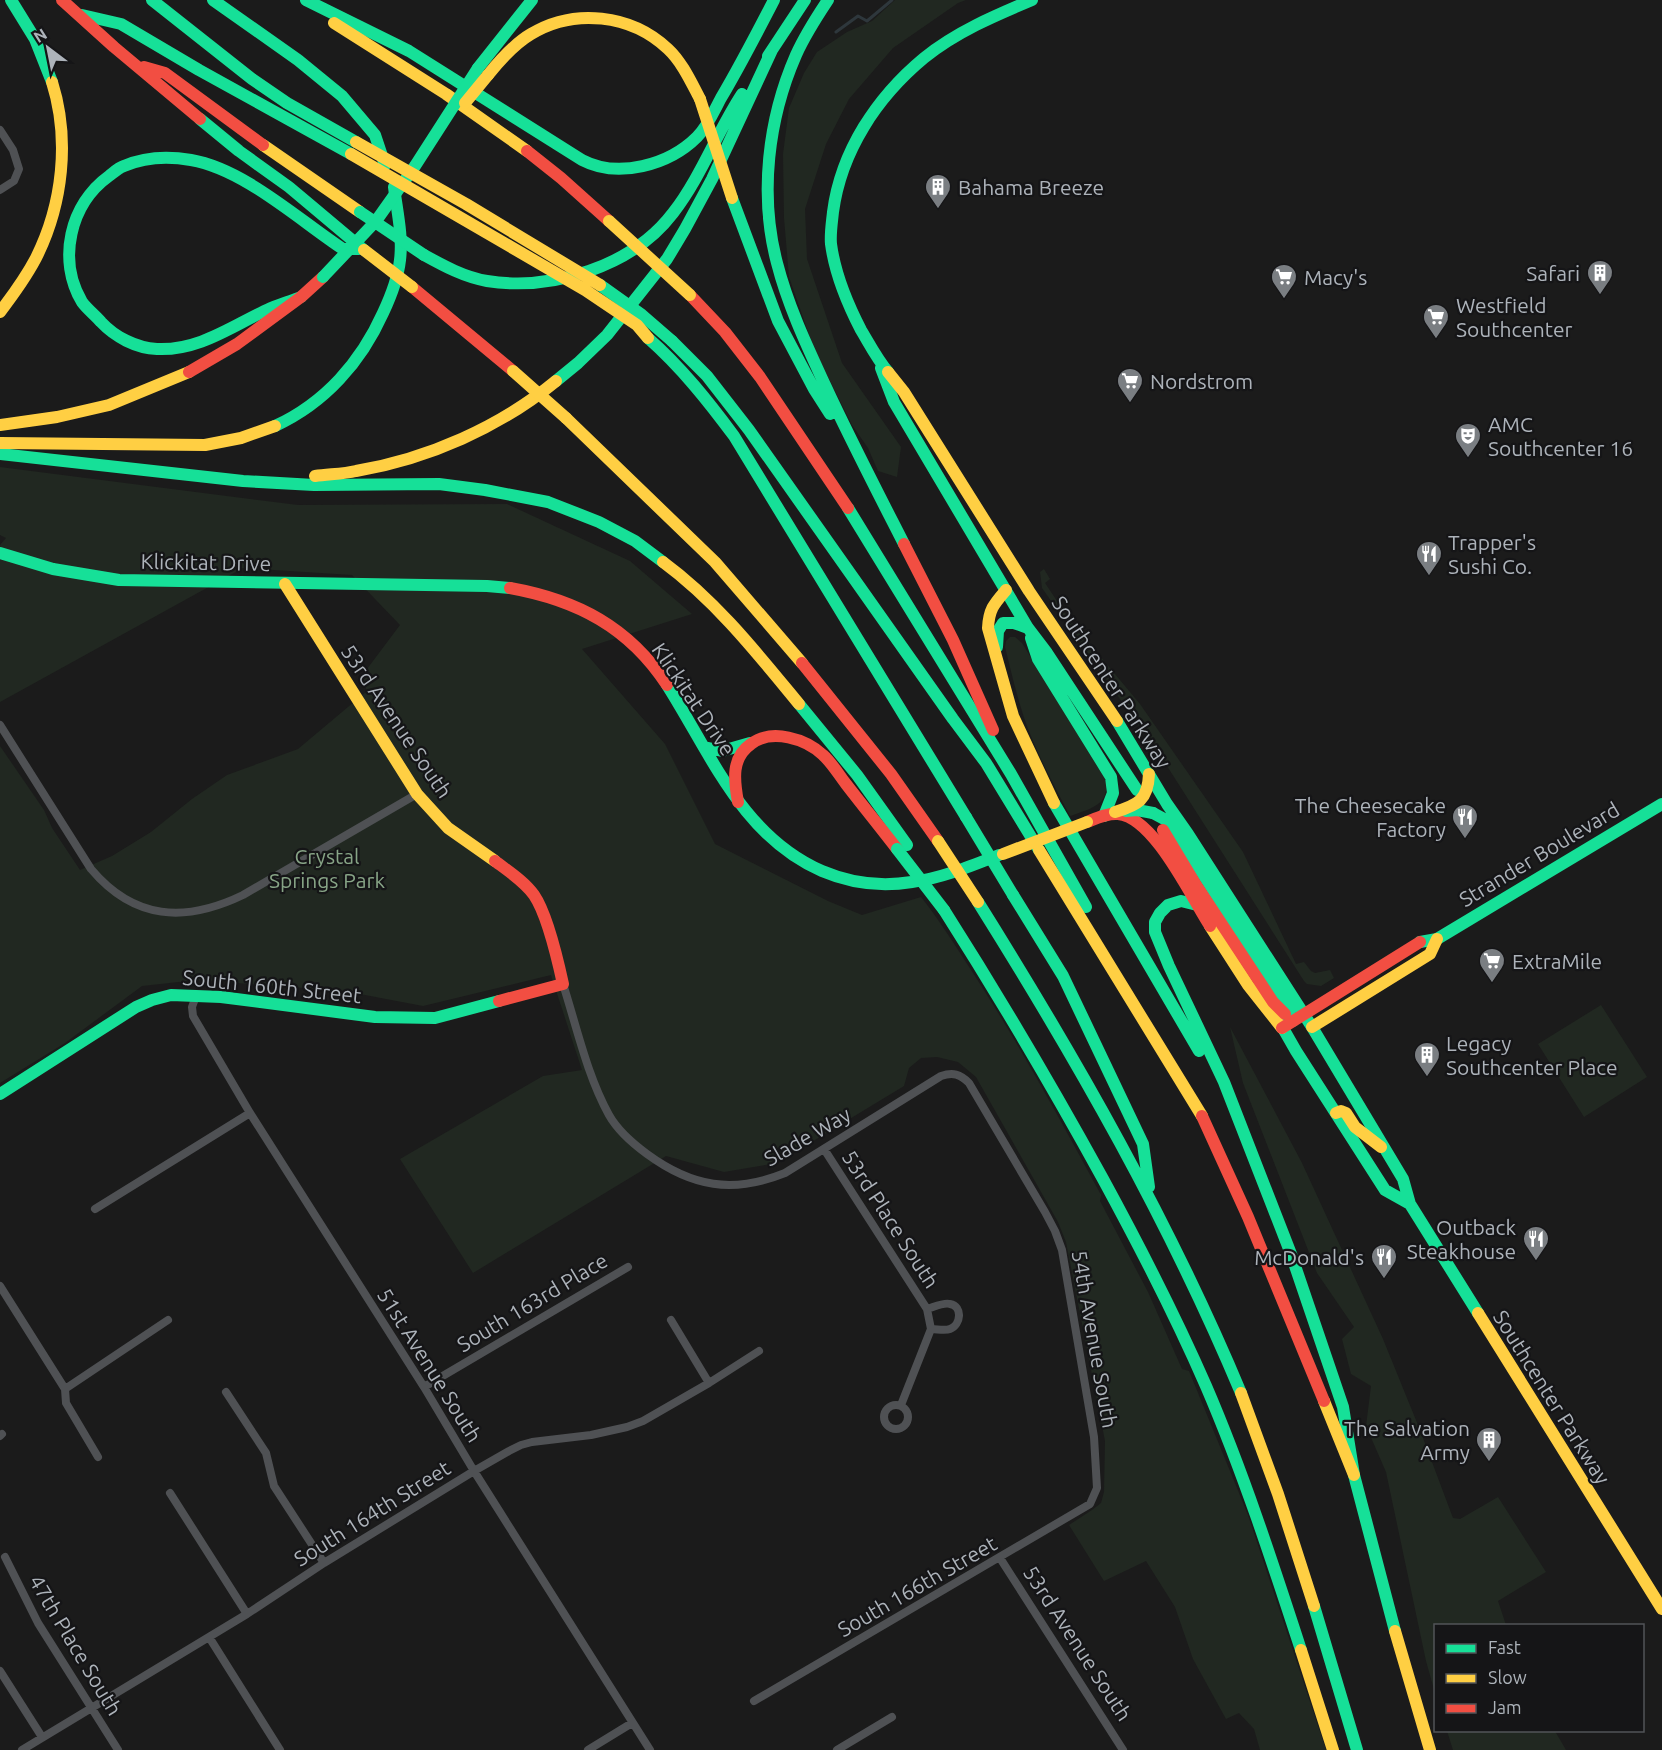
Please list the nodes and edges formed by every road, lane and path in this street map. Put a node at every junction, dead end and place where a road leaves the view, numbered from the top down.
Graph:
1 (62, 0) edge
2 (152, 0) edge
3 (213, 0) edge
4 (295, 0) edge
5 (306, 0) edge
6 (532, 0) edge
7 (774, 0) edge
8 (805, 0) edge
9 (828, 0) edge
10 (1032, 0) edge
11 (14, 5) edge
12 (76, 12) junction
13 (772, 50) junction
14 (138, 65) junction
15 (483, 72) junction
16 (0, 130) edge
17 (353, 148) junction
18 (0, 190) edge
19 (364, 250) junction
20 (301, 297) junction
21 (0, 312) edge
22 (878, 360) junction
23 (0, 425) edge
24 (0, 442) edge
25 (0, 454) edge
26 (243, 482) junction
27 (0, 553) edge
28 (285, 584) junction
29 (925, 584) junction
30 (1006, 590) junction
31 (1028, 628) junction
32 (996, 656) junction
33 (0, 725) edge
34 (756, 741) junction
35 (704, 747) junction
36 (1011, 774) junction
37 (1149, 774) junction
38 (1137, 790) dead end
39 (417, 794) junction
40 (738, 802) junction
41 (1662, 804) edge
42 (1153, 813) junction
43 (1109, 814) junction
44 (1175, 815) junction
45 (1163, 830) dead end
46 (902, 847) junction
47 (1197, 905) junction
48 (1437, 939) junction
49 (563, 984) junction
50 (196, 996) junction
51 (1304, 1013) junction
52 (1287, 1025) junction
53 (1312, 1027) junction
54 (1163, 1050) junction
55 (956, 1074) joint
56 (0, 1094) edge
57 (250, 1113) junction
58 (1336, 1113) junction
59 (1246, 1138) junction
60 (824, 1149) junction
61 (1386, 1152) junction
62 (1151, 1199) junction
63 (1410, 1204) junction
64 (94, 1209) dead end
65 (628, 1267) dead end
66 (0, 1286) edge
67 (927, 1309) junction
68 (168, 1320) dead end
69 (671, 1320) dead end
70 (931, 1329) junction
71 (759, 1351) dead end
72 (709, 1383) junction
73 (424, 1387) junction
74 (64, 1389) junction
75 (226, 1392) dead end
76 (901, 1405) dead end
77 (98, 1457) dead end
78 (474, 1471) junction
79 (1354, 1475) junction
80 (170, 1492) dead end
81 (1094, 1497) joint
82 (5, 1557) dead end
83 (1000, 1558) junction
84 (324, 1563) junction
85 (1662, 1609) edge
86 (247, 1614) junction
87 (208, 1637) junction
88 (0, 1671) edge
89 (754, 1701) dead end
90 (91, 1708) junction
91 (892, 1717) dead end
92 (632, 1723) junction
93 (42, 1737) junction
94 (22, 1750) edge
95 (118, 1750) edge
96 (280, 1750) edge
97 (588, 1750) edge
98 (650, 1750) edge
99 (837, 1750) edge
100 (1123, 1750) edge
101 (1334, 1750) edge
102 (1357, 1750) edge
103 (1430, 1750) edge

1 - 12 main road
2 - 17 main road
3 - 24 main road
4 - 36 main road, bridge
5 - 7 main road
6 - 15 main road
8 - 13 main road
9 - 29 main road
10 - 22 main road, Southcenter Parkway
11 - 21 main road
12 - 14 main road
12 - 17 main road
13 - 14 main road, bridge
13 - 26 main road
14 - 19 main road, bridge
15 - 20 main road, bridge
15 - 29 main road, bridge
16 - 18 street
17 - 54 main road, bridge
17 - 62 main road, bridge
19 - 20 main road, bridge
19 - 62 main road, bridge
20 - 23 main road
22 - 30 main road, Southcenter Parkway
22 - 37 main road, Southcenter Parkway
25 - 26 main road
26 - 46 main road
27 - 28 main road, Klickitat Drive
28 - 35 main road, Klickitat Drive
28 - 39 main road, 53rd Avenue South
29 - 36 main road
30 - 31 main road, Southcenter Parkway
30 - 32 main road
31 - 32 main road
31 - 38 main road, Southcenter Parkway
31 - 43 main road
32 - 59 main road
33 - 39 street
34 - 35 main road
34 - 40 main road
34 - 46 main road
35 - 40 main road, Klickitat Drive
36 - 54 main road
37 - 43 main road, Klickitat Drive, bridge
37 - 44 main road, Southcenter Parkway
39 - 49 main road, 53rd Avenue South
40 - 43 main road, Klickitat Drive, bridge
41 - 48 main road, Strander Boulevard
42 - 43 main road, bridge
42 - 44 main road
42 - 52 main road
43 - 47 main road
44 - 51 main road, Southcenter Parkway
45 - 52 main road, Southcenter Parkway
46 - 101 main road, bridge
47 - 52 main road
47 - 59 main road
48 - 51 main road, Strander Boulevard
48 - 53 main road, Strander Boulevard
49 - 50 main road, South 160th Street
49 - 60 street, Slade Way
50 - 56 main road, South 160th Street
50 - 57 street, 51st Avenue South
51 - 52 main road, Strander Boulevard
51 - 53 main road, Southcenter Parkway
52 - 53 main road
52 - 58 main road, Southcenter Parkway
53 - 61 main road, Southcenter Parkway
54 - 79 main road
55 - 60 street, Slade Way
55 - 81 street, 54th Avenue South
57 - 64 street
57 - 73 street, 51st Avenue South
58 - 61 main road
58 - 63 main road, Southcenter Parkway
59 - 79 main road
60 - 67 street, 53rd Place South
61 - 63 main road, Southcenter Parkway
62 - 102 main road
63 - 85 main road, Southcenter Parkway
65 - 73 street, South 163rd Place
66 - 74 street
67 - 70 street, 53rd Place South
67 - 70 street, 53rd Place South
68 - 74 street
69 - 72 street
70 - 76 street
71 - 72 street, South 164th Street
72 - 78 street, South 164th Street
73 - 78 street, 51st Avenue South
74 - 77 street
75 - 84 street
78 - 84 street, South 164th Street
78 - 92 street, 51st Avenue South
79 - 103 main road
80 - 86 street
81 - 83 street, South 166th Street
82 - 90 street, 47th Place South
83 - 89 street, South 166th Street
83 - 100 street, 53rd Avenue South
84 - 86 street, South 164th Street
86 - 87 street, South 164th Street
87 - 90 street, South 164th Street
87 - 96 street
88 - 93 street
90 - 93 street, South 164th Street
90 - 95 street, 47th Place South
91 - 99 street
92 - 97 street
92 - 98 street, 51st Avenue South
93 - 94 street, South 164th Street

